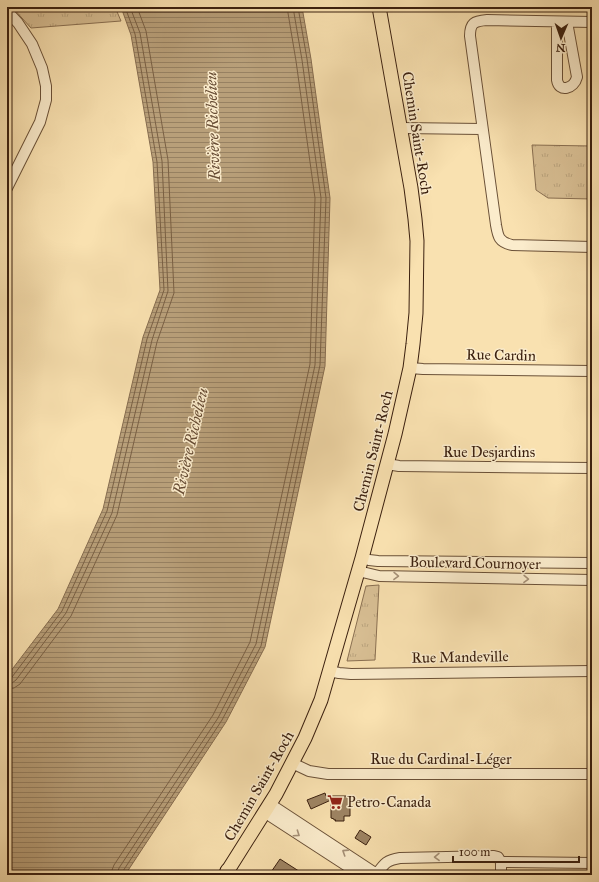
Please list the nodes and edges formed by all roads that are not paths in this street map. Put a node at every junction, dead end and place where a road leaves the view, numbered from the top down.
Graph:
1 (379, 7) edge
2 (7, 11) edge
3 (557, 22) junction
4 (567, 22) junction
5 (592, 22) edge
6 (401, 128) junction
7 (482, 129) junction
8 (7, 188) edge
9 (592, 247) edge
10 (410, 368) junction
11 (592, 371) edge
12 (387, 464) junction
13 (592, 468) edge
14 (362, 558) junction
15 (592, 563) edge
16 (358, 571) junction
17 (592, 580) edge
18 (329, 671) junction
19 (592, 671) edge
20 (292, 763) junction
21 (592, 774) edge
22 (267, 808) junction
23 (501, 862) junction
24 (592, 863) edge
25 (227, 874) edge
26 (361, 875) edge
27 (377, 875) edge
28 (501, 875) edge

1 - 6 main road, Chemin Saint-Roch
2 - 8 street
3 - 4 street
3 - 4 street
3 - 7 street
4 - 5 street
6 - 7 street
6 - 10 main road, Chemin Saint-Roch
7 - 9 street
10 - 11 street, Rue Cardin
10 - 12 main road, Chemin Saint-Roch
12 - 13 street, Rue Desjardins
12 - 14 main road, Chemin Saint-Roch
14 - 15 street, Boulevard Cournoyer
14 - 16 main road, Chemin Saint-Roch
16 -> 17 street, Boulevard Cournoyer
16 - 18 main road, Chemin Saint-Roch
18 - 19 street, Rue Mandeville
18 - 20 main road, Chemin Saint-Roch
20 - 21 street, Rue du Cardinal-Léger
20 - 22 main road, Chemin Saint-Roch
22 - 25 main road, Chemin Saint-Roch
22 -> 26 street
27 -> 22 street
23 - 24 street
23 -> 27 street
23 - 28 street

